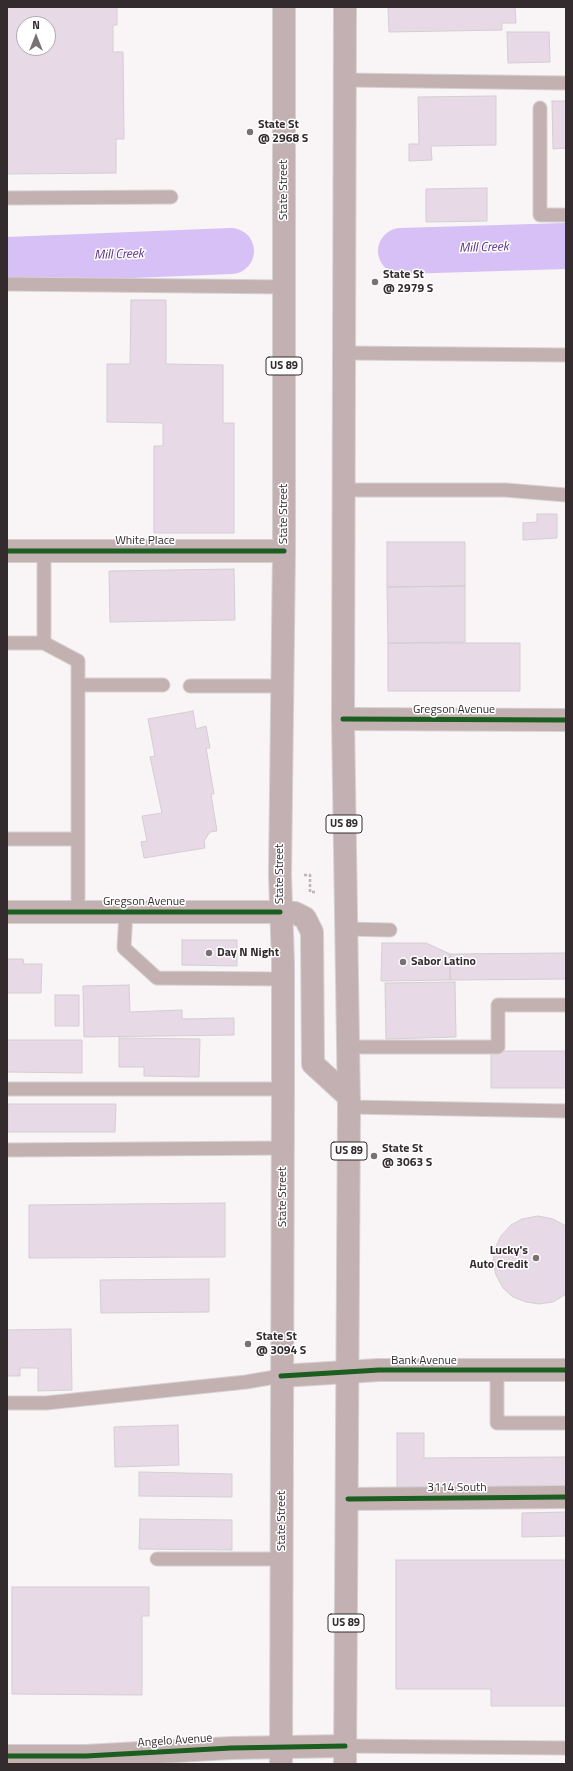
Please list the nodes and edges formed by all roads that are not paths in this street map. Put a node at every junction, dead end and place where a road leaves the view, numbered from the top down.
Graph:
1 (284, 7) edge
2 (344, 7) edge
3 (344, 80) junction
4 (566, 83) edge
5 (540, 108) dead end
6 (171, 197) dead end
7 (7, 198) edge
8 (566, 215) edge
9 (7, 284) edge
10 (285, 287) junction
11 (344, 353) junction
12 (566, 355) edge
13 (344, 490) junction
14 (566, 495) edge
15 (7, 551) edge
16 (44, 551) junction
17 (284, 551) junction
18 (7, 643) edge
19 (44, 643) junction
20 (78, 685) junction
21 (163, 685) dead end
22 (190, 686) dead end
23 (282, 686) junction
24 (343, 719) junction
25 (566, 720) edge
26 (7, 839) edge
27 (78, 840) junction
28 (7, 912) edge
29 (78, 912) junction
30 (126, 912) junction
31 (280, 912) junction
32 (346, 929) junction
33 (390, 930) dead end
34 (283, 979) junction
35 (566, 1005) edge
36 (348, 1048) junction
37 (7, 1089) edge
38 (283, 1089) junction
39 (349, 1102) junction
40 (566, 1111) edge
41 (283, 1148) junction
42 (7, 1150) edge
43 (566, 1370) edge
44 (497, 1371) junction
45 (347, 1372) junction
46 (282, 1376) junction
47 (7, 1404) edge
48 (566, 1423) edge
49 (566, 1497) edge
50 (348, 1499) junction
51 (157, 1559) dead end
52 (282, 1560) junction
53 (566, 1748) edge
54 (345, 1755) edge
55 (7, 1756) edge
56 (281, 1756) edge
57 (32, 1760) edge

1 - 10 main road, State Street / US 89
2 - 3 main road, US 89
3 - 4 lane
3 - 11 main road, US 89
5 - 8 lane
6 - 7 lane
9 - 10 lane
10 - 17 main road, State Street / US 89
11 - 12 lane
11 - 13 main road, US 89
13 - 14 lane
13 - 24 main road, US 89
15 - 16 street, White Place
16 - 17 street, White Place
16 - 19 lane
17 - 23 main road, State Street / US 89
18 - 19 lane
19 - 20 lane
20 - 21 lane
20 - 27 lane
22 - 23 lane
23 - 31 main road, State Street / US 89
24 - 25 street, Gregson Avenue
24 - 32 main road, US 89
26 - 27 lane
27 - 29 lane
28 - 29 street, Gregson Avenue
29 - 30 street, Gregson Avenue
30 - 31 street, Gregson Avenue
30 - 34 lane
31 - 34 main road, State Street / US 89
31 - 39 main road
32 - 33 lane
32 - 36 main road, US 89
34 - 38 main road, State Street / US 89
35 - 36 lane
36 - 39 main road, US 89
37 - 38 lane
38 - 41 main road, State Street / US 89
39 - 40 lane
39 - 45 main road, US 89
41 - 42 lane
41 - 46 main road, State Street / US 89
43 - 44 street, Bank Avenue
44 - 45 street, Bank Avenue
44 - 48 lane
45 - 46 street, Bank Avenue
45 - 50 main road, US 89
46 - 47 lane
46 - 52 main road, State Street / US 89
49 - 50 street, 3114 South
50 - 54 main road, US 89
51 - 52 lane
52 - 56 main road, State Street / US 89
53 - 54 lane
54 - 56 street, Angelo Avenue
55 - 57 street, Angelo Avenue
56 - 57 street, Angelo Avenue

